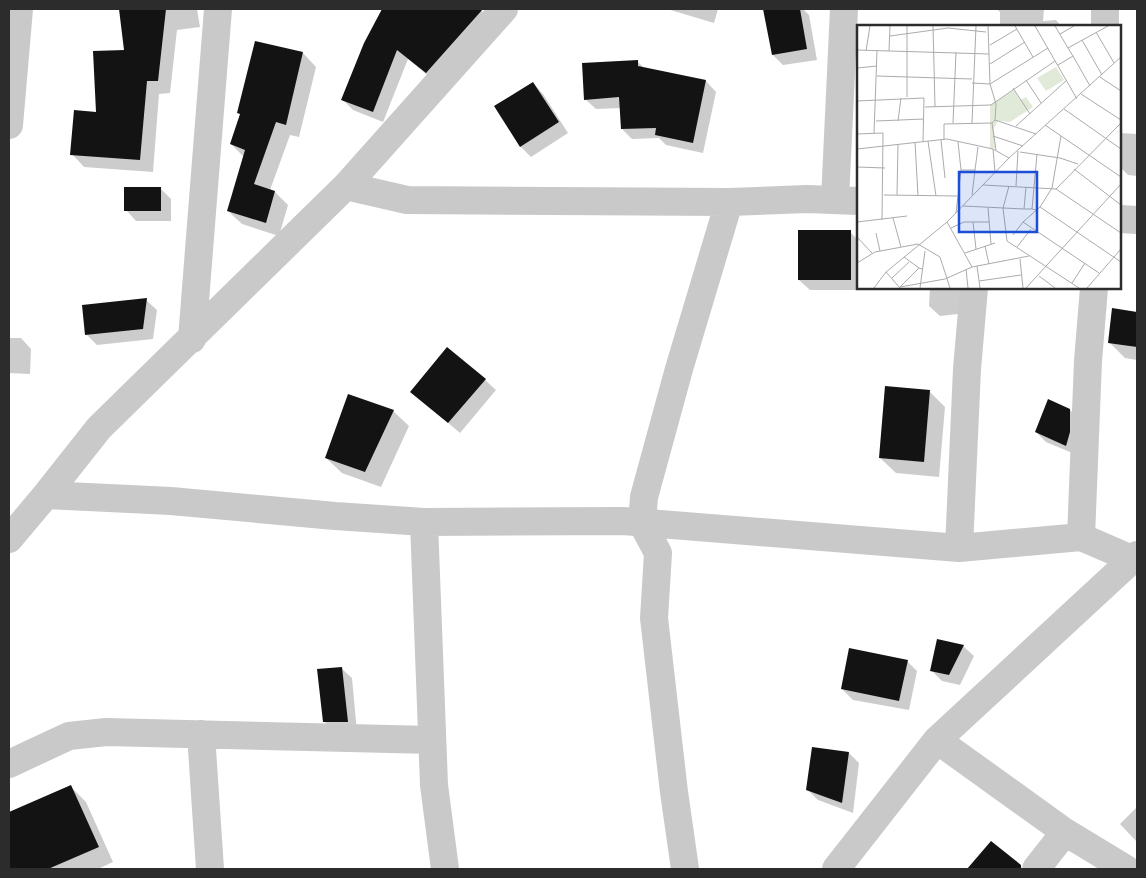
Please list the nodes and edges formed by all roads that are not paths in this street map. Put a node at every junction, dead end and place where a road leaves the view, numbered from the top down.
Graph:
1 (19, 9) edge
2 (218, 9) edge
3 (504, 9) edge
4 (844, 9) edge
5 (1105, 9) edge
6 (1105, 25) edge
7 (9, 125) edge
8 (346, 186) junction
9 (847, 201) edge
10 (729, 202) junction
11 (1121, 219) edge
12 (1137, 220) edge
13 (974, 289) edge
14 (1094, 289) edge
15 (192, 338) junction
16 (46, 495) junction
17 (424, 522) junction
18 (642, 523) junction
19 (1081, 537) junction
20 (9, 539) edge
21 (959, 548) junction
22 (1135, 557) edge
23 (201, 734) junction
24 (432, 740) junction
25 (937, 740) junction
26 (9, 764) edge
27 (1065, 832) junction
28 (210, 869) edge
29 (445, 869) edge
30 (685, 869) edge
31 (836, 869) edge
32 (1036, 869) edge
33 (1126, 869) edge

1 - 7 street
2 - 15 street
3 - 8 street
4 - 9 street
5 - 6 street
8 - 10 street
8 - 15 street
9 - 10 street
10 - 18 street
11 - 12 street
13 - 21 street
14 - 19 street
15 - 16 street
16 - 17 street
16 - 20 street
17 - 18 street
17 - 24 street
18 - 21 street
18 - 30 street
19 - 21 street
19 - 22 street
22 - 25 street
23 - 24 street
23 - 26 street
23 - 28 street
24 - 29 street
25 - 27 street
25 - 31 street
27 - 32 street
27 - 33 street

